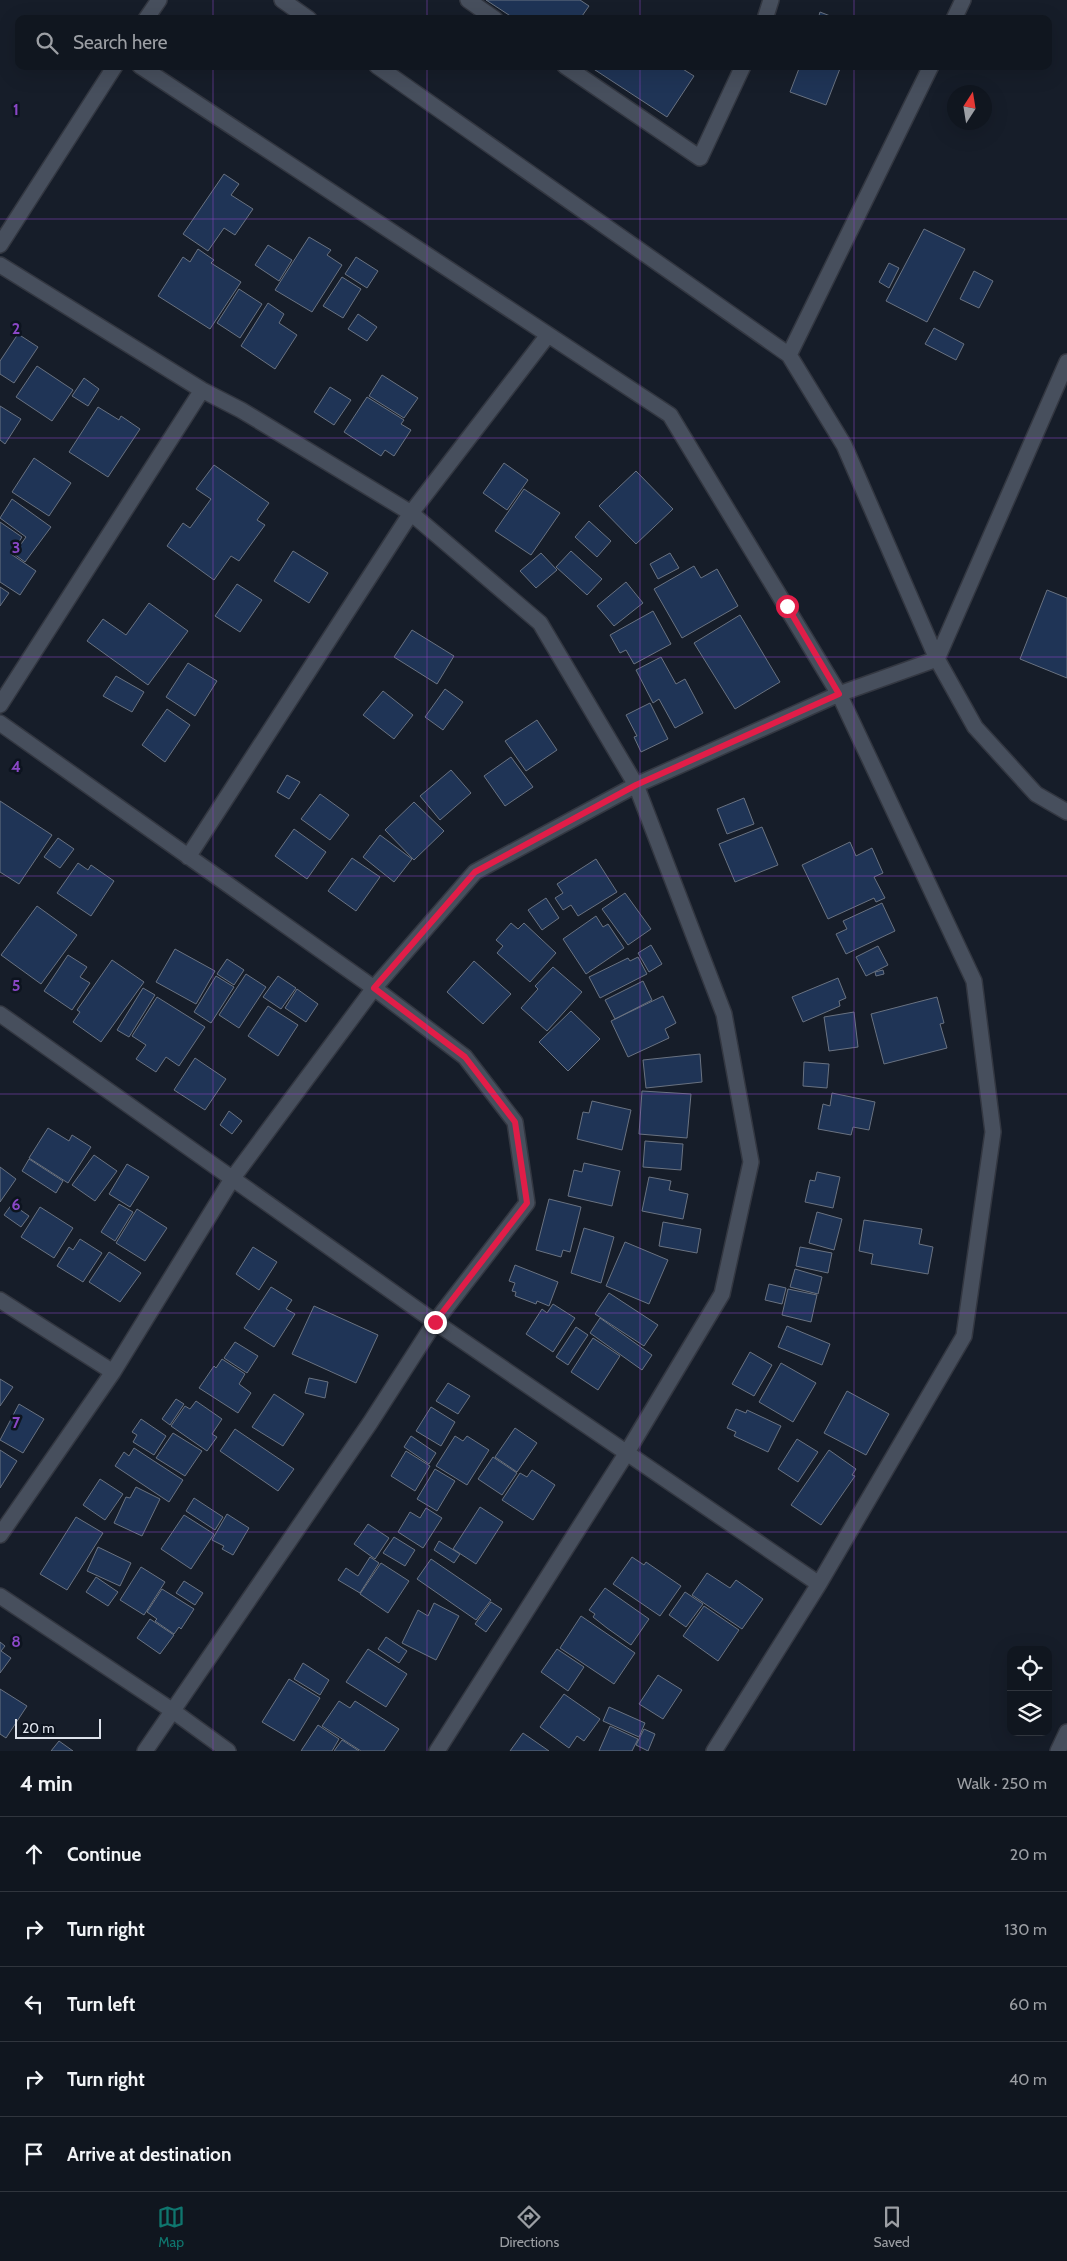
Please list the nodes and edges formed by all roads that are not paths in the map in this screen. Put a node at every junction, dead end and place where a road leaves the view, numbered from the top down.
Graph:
1 (159, 0) edge
2 (282, 0) edge
3 (468, 0) edge
4 (771, 0) edge
5 (963, 0) edge
6 (149, 15) edge
7 (303, 15) edge
8 (489, 15) edge
9 (766, 15) edge
10 (956, 15) edge
11 (112, 70) edge
12 (146, 70) edge
13 (383, 70) edge
14 (572, 70) edge
15 (741, 70) edge
16 (929, 70) edge
17 (0, 245) edge
18 (0, 265) edge
19 (548, 334) junction
20 (789, 355) junction
21 (1067, 362) edge
22 (202, 390) junction
23 (411, 513) junction
24 (937, 659) junction
25 (839, 694) junction
26 (0, 705) edge
27 (0, 723) edge
28 (636, 785) junction
29 (1067, 812) edge
30 (188, 857) junction
31 (374, 988) junction
32 (0, 1014) edge
33 (232, 1179) junction
34 (0, 1300) edge
35 (435, 1322) junction
36 (113, 1372) junction
37 (626, 1454) junction
38 (0, 1535) edge
39 (819, 1584) junction
40 (0, 1596) edge
41 (173, 1711) junction
42 (1067, 1732) edge
43 (145, 1751) edge
44 (228, 1751) edge
45 (438, 1751) edge
46 (714, 1751) edge
47 (1058, 1751) edge

1 - 6 street
2 - 7 street
3 - 8 street
4 - 9 street
5 - 10 street
11 - 17 street
12 - 19 street
13 - 20 street
14 - 15 street
16 - 20 street
18 - 22 street
19 - 23 street
19 - 25 street
20 - 24 street
21 - 24 street
22 - 23 street
22 - 26 street
23 - 28 street
23 - 30 street
24 - 25 street
24 - 29 street
25 - 28 street
25 - 39 street
27 - 30 street
28 - 31 street
28 - 37 street
30 - 31 street
31 - 33 street
31 - 35 street
32 - 33 street
33 - 35 street
33 - 36 street
34 - 36 street
35 - 37 street
35 - 41 street
36 - 38 street
37 - 39 street
37 - 45 street
39 - 46 street
40 - 41 street
41 - 43 street
41 - 44 street
42 - 47 street

